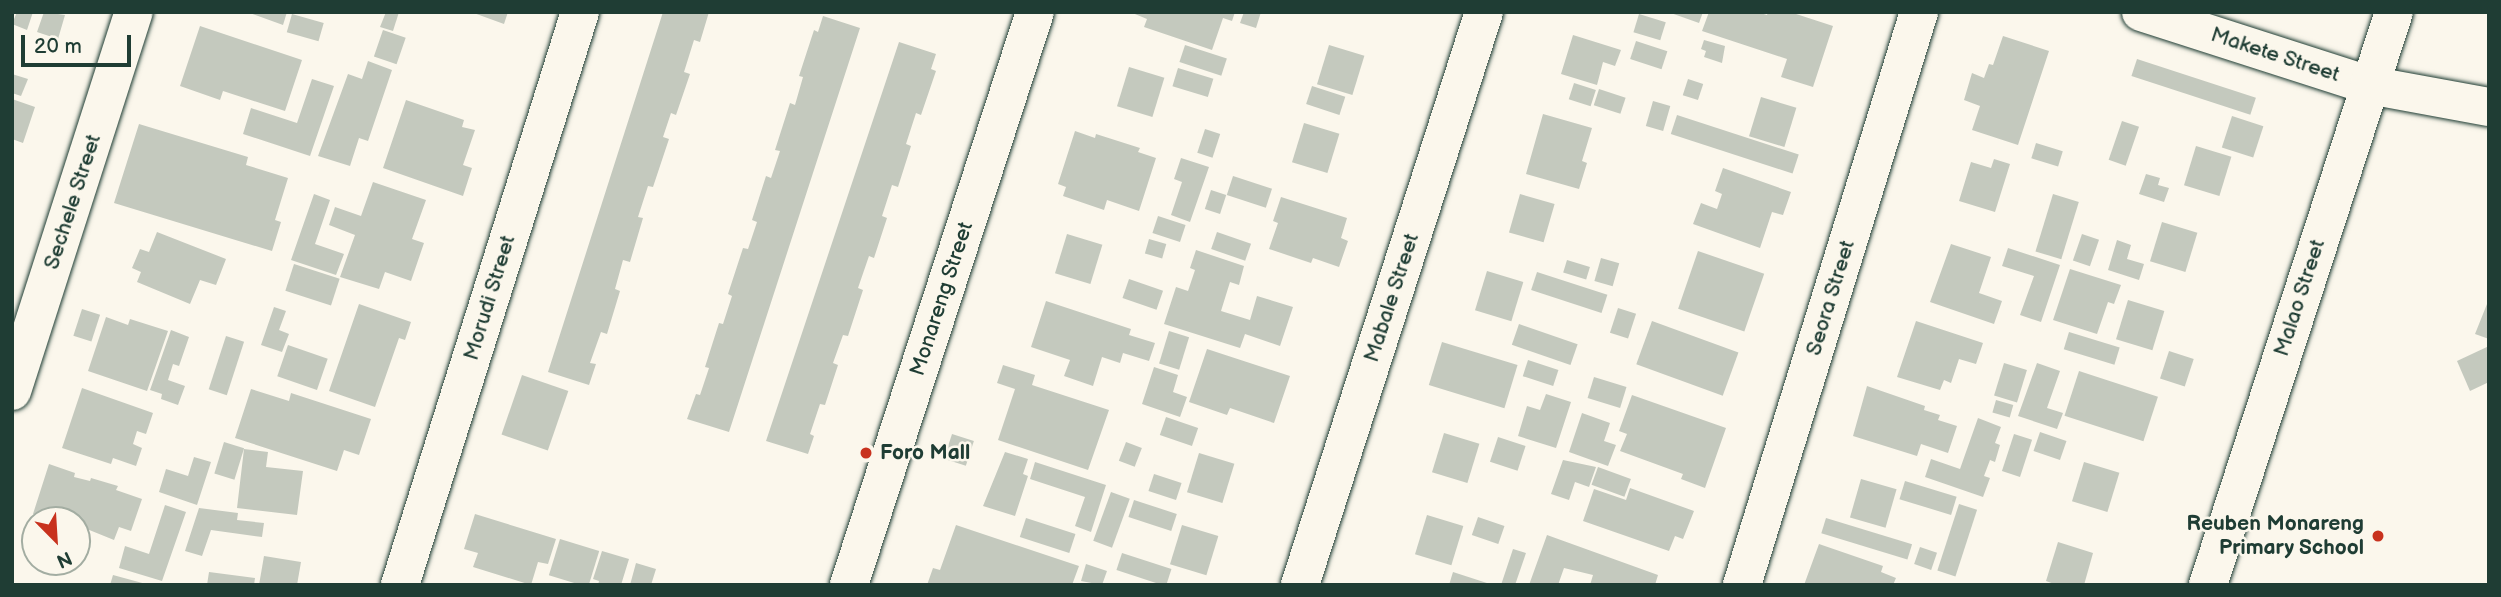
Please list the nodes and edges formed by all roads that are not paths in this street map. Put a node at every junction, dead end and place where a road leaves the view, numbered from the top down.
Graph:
1 (134, 12) edge
2 (580, 12) edge
3 (1035, 12) edge
4 (1484, 12) edge
5 (1919, 12) edge
6 (2141, 12) edge
7 (2394, 12) edge
8 (2369, 85) junction
9 (2489, 107) edge
10 (12, 391) edge
11 (400, 585) edge
12 (849, 585) edge
13 (1300, 585) edge
14 (1742, 585) edge
15 (2208, 585) edge

1 - 10 street, Sechele Street
2 - 11 street, Morudi Street
3 - 12 street, Monareng Street
4 - 13 street, Mabale Street
5 - 14 street, Seora Street
6 - 8 street, Makete Street
7 - 8 street, Malao Street
8 - 9 street, Makete Street
8 - 15 street, Malao Street

